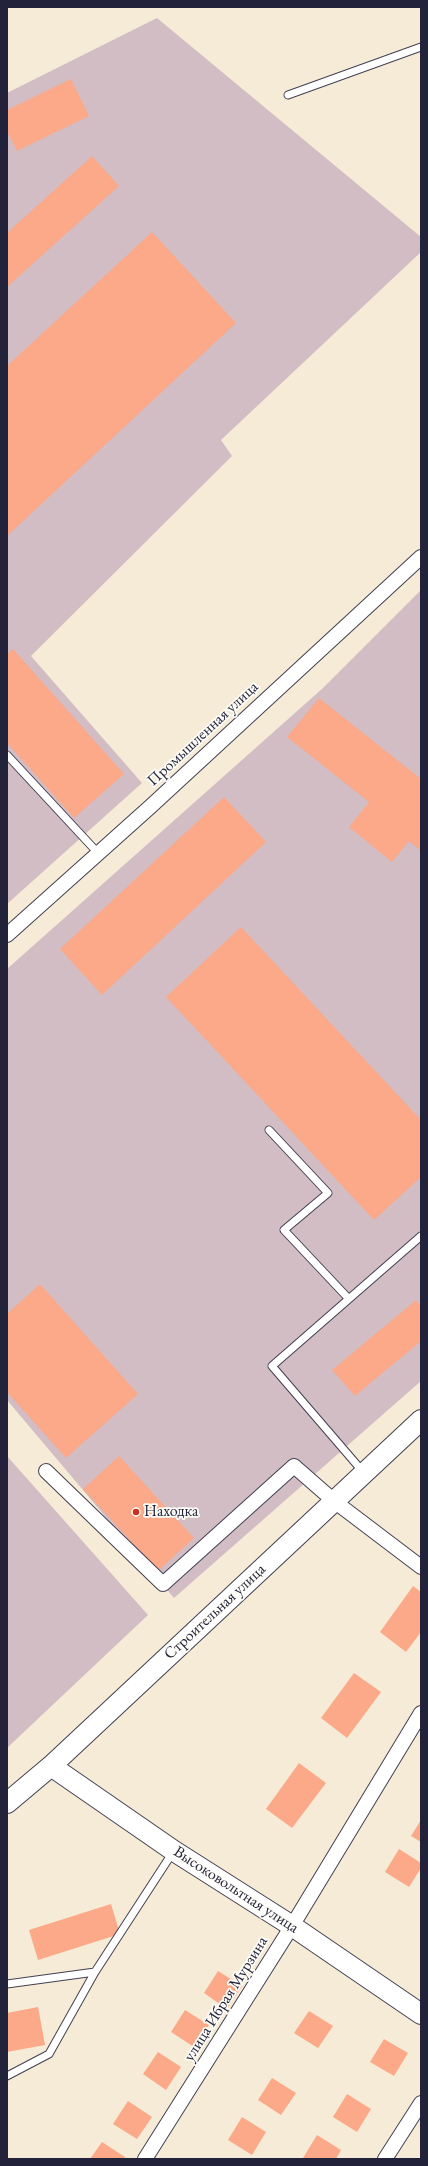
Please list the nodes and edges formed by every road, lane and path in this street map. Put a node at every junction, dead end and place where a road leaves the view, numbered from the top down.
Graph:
1 (421, 47) edge
2 (288, 95) dead end
3 (421, 557) edge
4 (7, 755) edge
5 (98, 853) junction
6 (7, 935) edge
7 (269, 1130) dead end
8 (421, 1236) edge
9 (348, 1299) junction
10 (421, 1420) edge
11 (46, 1471) dead end
12 (364, 1473) junction
13 (334, 1501) junction
14 (421, 1567) edge
15 (421, 1712) edge
16 (50, 1766) junction
17 (7, 1803) edge
18 (174, 1851) junction
19 (292, 1926) junction
20 (95, 1972) junction
21 (7, 1984) edge
22 (421, 2014) edge
23 (7, 2076) edge
24 (421, 2104) edge
25 (145, 2159) edge
26 (385, 2159) edge

1 - 2 lane
3 - 5 street, Промышленная улица
4 - 5 lane
5 - 6 street, Промышленная улица
7 - 9 lane
8 - 9 lane
9 - 12 lane
10 - 12 main road, Строительная улица
11 - 13 street
12 - 13 main road, Строительная улица
13 - 14 street
13 - 16 main road, Строительная улица
15 - 19 street, улица Ибрая Мурзина
16 - 17 main road, Строительная улица
16 - 18 main road, Высоковольтная улица
18 - 19 main road, Высоковольтная улица
18 - 20 lane
19 - 22 main road, Высоковольтная улица
19 - 25 street, улица Ибрая Мурзина
20 - 21 lane
20 - 23 lane
24 - 26 street

